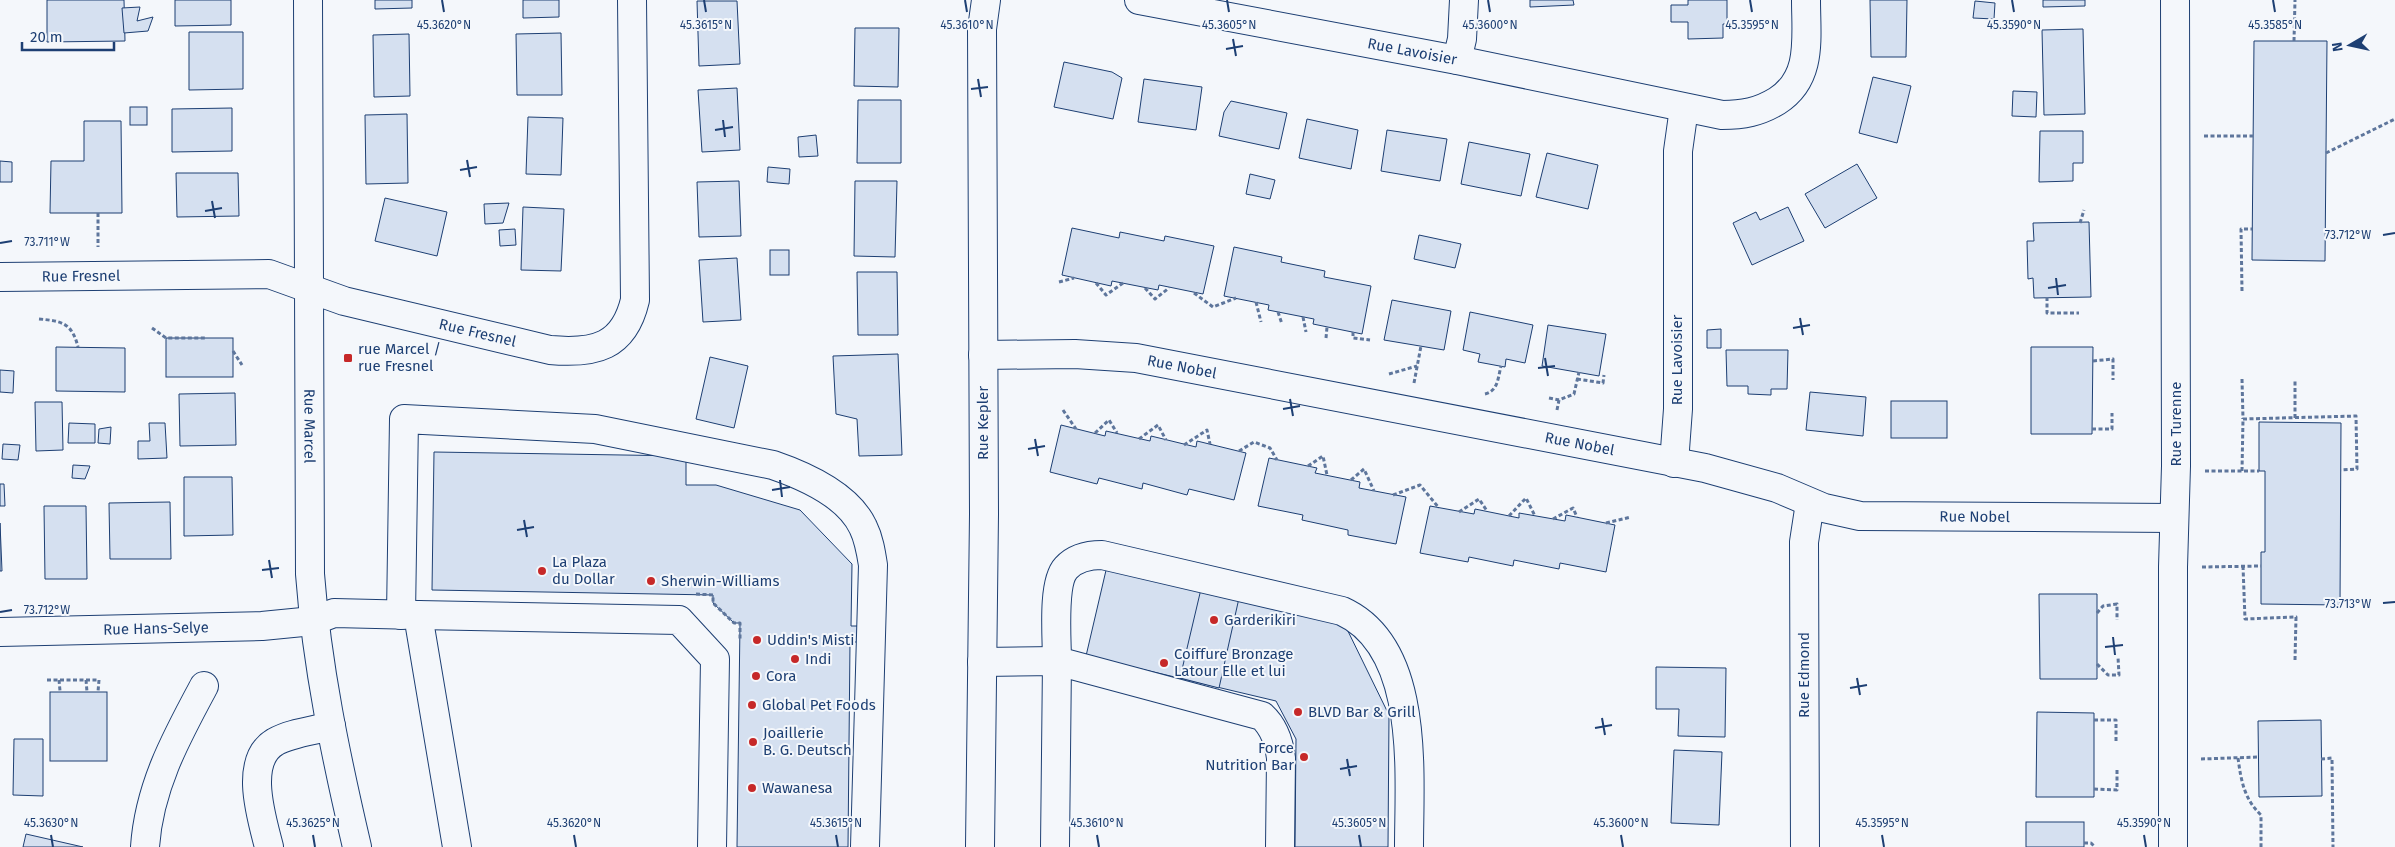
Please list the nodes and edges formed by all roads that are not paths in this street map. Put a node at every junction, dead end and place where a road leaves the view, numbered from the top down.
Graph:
1 (308, 0) edge
2 (632, 0) edge
3 (986, 0) edge
4 (1139, 0) edge
5 (1464, 0) edge
6 (1806, 0) edge
7 (2174, 0) edge
8 (1457, 60) junction
9 (1684, 108) junction
10 (0, 278) edge
11 (309, 288) junction
12 (983, 355) junction
13 (1674, 463) junction
14 (1810, 503) junction
15 (2174, 518) junction
16 (409, 615) junction
17 (313, 621) junction
18 (0, 632) edge
19 (1057, 661) junction
20 (982, 662) junction
21 (204, 686) dead end
22 (330, 726) junction
23 (145, 847) edge
24 (269, 847) edge
25 (357, 847) edge
26 (457, 847) edge
27 (712, 847) edge
28 (865, 847) edge
29 (980, 847) edge
30 (1055, 847) edge
31 (1280, 847) edge
32 (1409, 847) edge
33 (1805, 847) edge
34 (2173, 847) edge

1 - 11 street, Rue Marcel
2 - 11 street, Rue Fresnel
3 - 12 street, Rue Kepler
4 - 8 street, Rue Lavoisier
5 - 8 street
6 - 9 street, Rue Lavoisier
7 - 15 street, Rue Turenne
8 - 9 street, Rue Lavoisier
9 - 13 street, Rue Lavoisier
10 - 11 street, Rue Fresnel
11 - 17 street, Rue Marcel
12 - 13 street, Rue Nobel
12 - 20 street, Rue Kepler
13 - 14 street, Rue Nobel
14 - 15 street, Rue Nobel
14 - 33 street, Rue Edmond
15 - 34 street, Rue Turenne
16 - 17 street, Rue Hans-Selye
16 - 26 street
16 - 27 street, Rue Hans-Selye
16 - 28 street
17 - 18 street, Rue Hans-Selye
17 - 22 street, Rue Marcel
19 - 20 street
19 - 30 street
19 - 31 street
19 - 32 street
20 - 29 street, Rue Kepler
21 - 23 street
22 - 24 street
22 - 25 street, Rue Marcel

